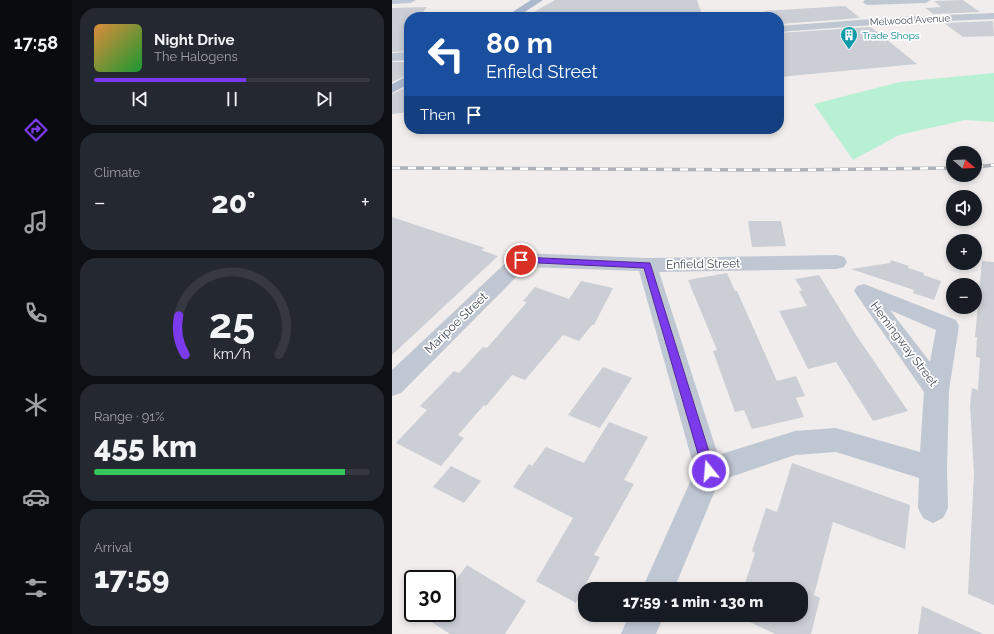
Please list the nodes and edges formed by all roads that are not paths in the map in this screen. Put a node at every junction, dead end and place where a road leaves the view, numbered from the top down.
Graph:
1 (411, 0) edge
2 (538, 0) edge
3 (926, 0) edge
4 (392, 1) edge
5 (518, 12) edge
6 (994, 16) edge
7 (899, 20) junction
8 (784, 29) edge
9 (392, 56) edge
10 (404, 56) edge
11 (404, 81) edge
12 (392, 89) edge
13 (521, 260) joint
14 (837, 262) dead end
15 (647, 265) junction
16 (392, 386) edge
17 (937, 390) dead end
18 (933, 469) junction
19 (709, 471) junction
20 (933, 508) dead end
21 (661, 582) edge
22 (644, 622) edge
23 (638, 634) edge

1 - 4 main road
2 - 5 main road
3 - 7 street
6 - 7 street, Melwood Avenue
7 - 8 street, Melwood Avenue
9 - 10 street
11 - 12 main road
13 - 15 street, Enfield Street
13 - 16 street, Maripoe Street
14 - 15 street, Enfield Street
15 - 19 street
17 - 18 street
18 - 19 street
18 - 20 street
19 - 21 street
22 - 23 street

